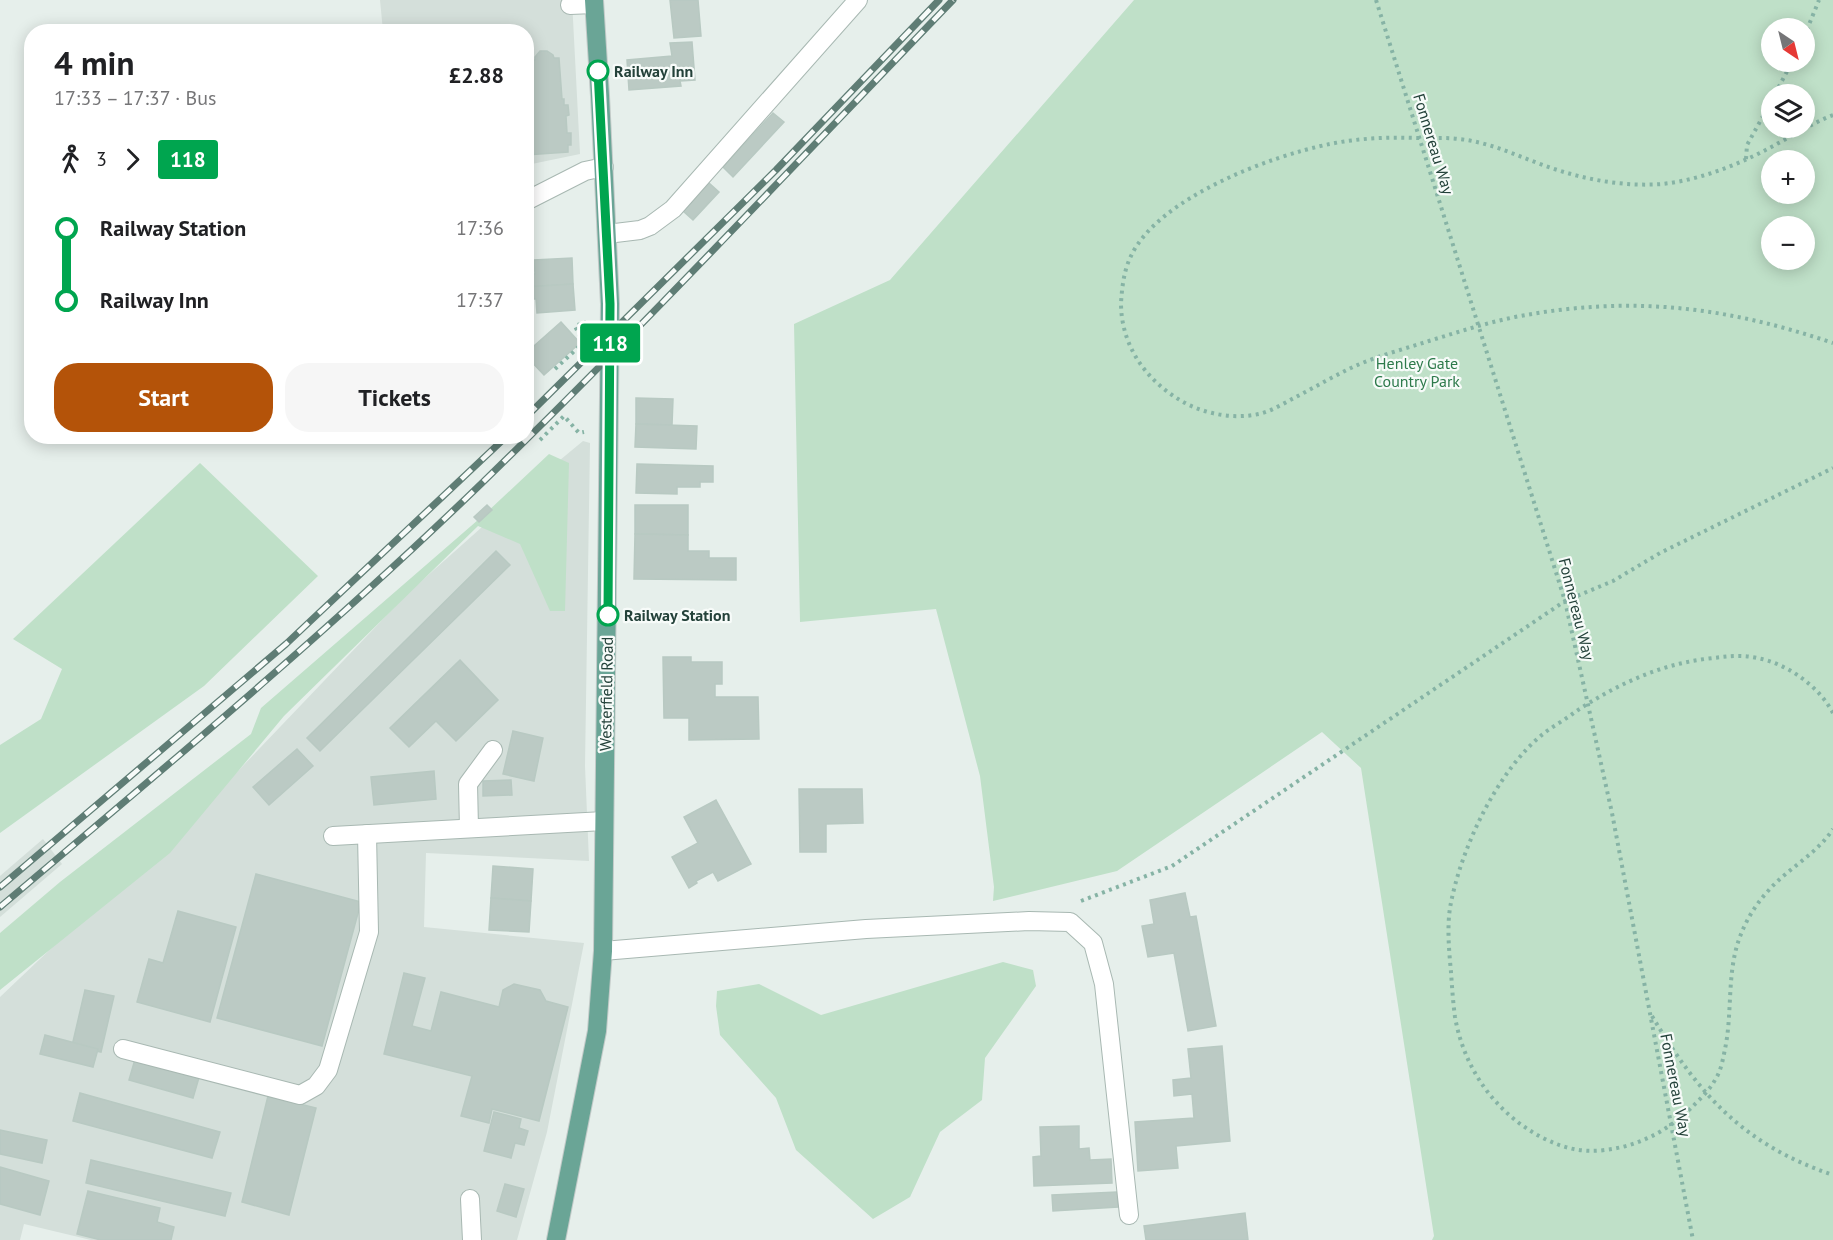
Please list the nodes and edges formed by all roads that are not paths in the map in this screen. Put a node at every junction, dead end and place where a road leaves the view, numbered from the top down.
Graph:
1 (858, 0) edge
2 (594, 2) edge
3 (570, 5) dead end
4 (604, 167) junction
5 (534, 197) edge
6 (607, 234) junction
7 (493, 750) dead end
8 (604, 821) junction
9 (469, 828) junction
10 (367, 834) junction
11 (333, 836) dead end
12 (603, 951) junction
13 (123, 1049) dead end
14 (470, 1199) dead end
15 (1129, 1215) dead end
16 (472, 1240) edge
17 (556, 1240) edge

1 - 6 lane
2 - 3 lane
2 - 4 main road, Westerfield Road
4 - 5 lane
4 - 6 main road, Westerfield Road
6 - 8 main road, Westerfield Road
7 - 9 lane
8 - 9 lane
8 - 12 main road, Westerfield Road
9 - 10 lane
10 - 11 lane
10 - 13 lane
12 - 15 lane
12 - 17 main road, Westerfield Road
14 - 16 lane

